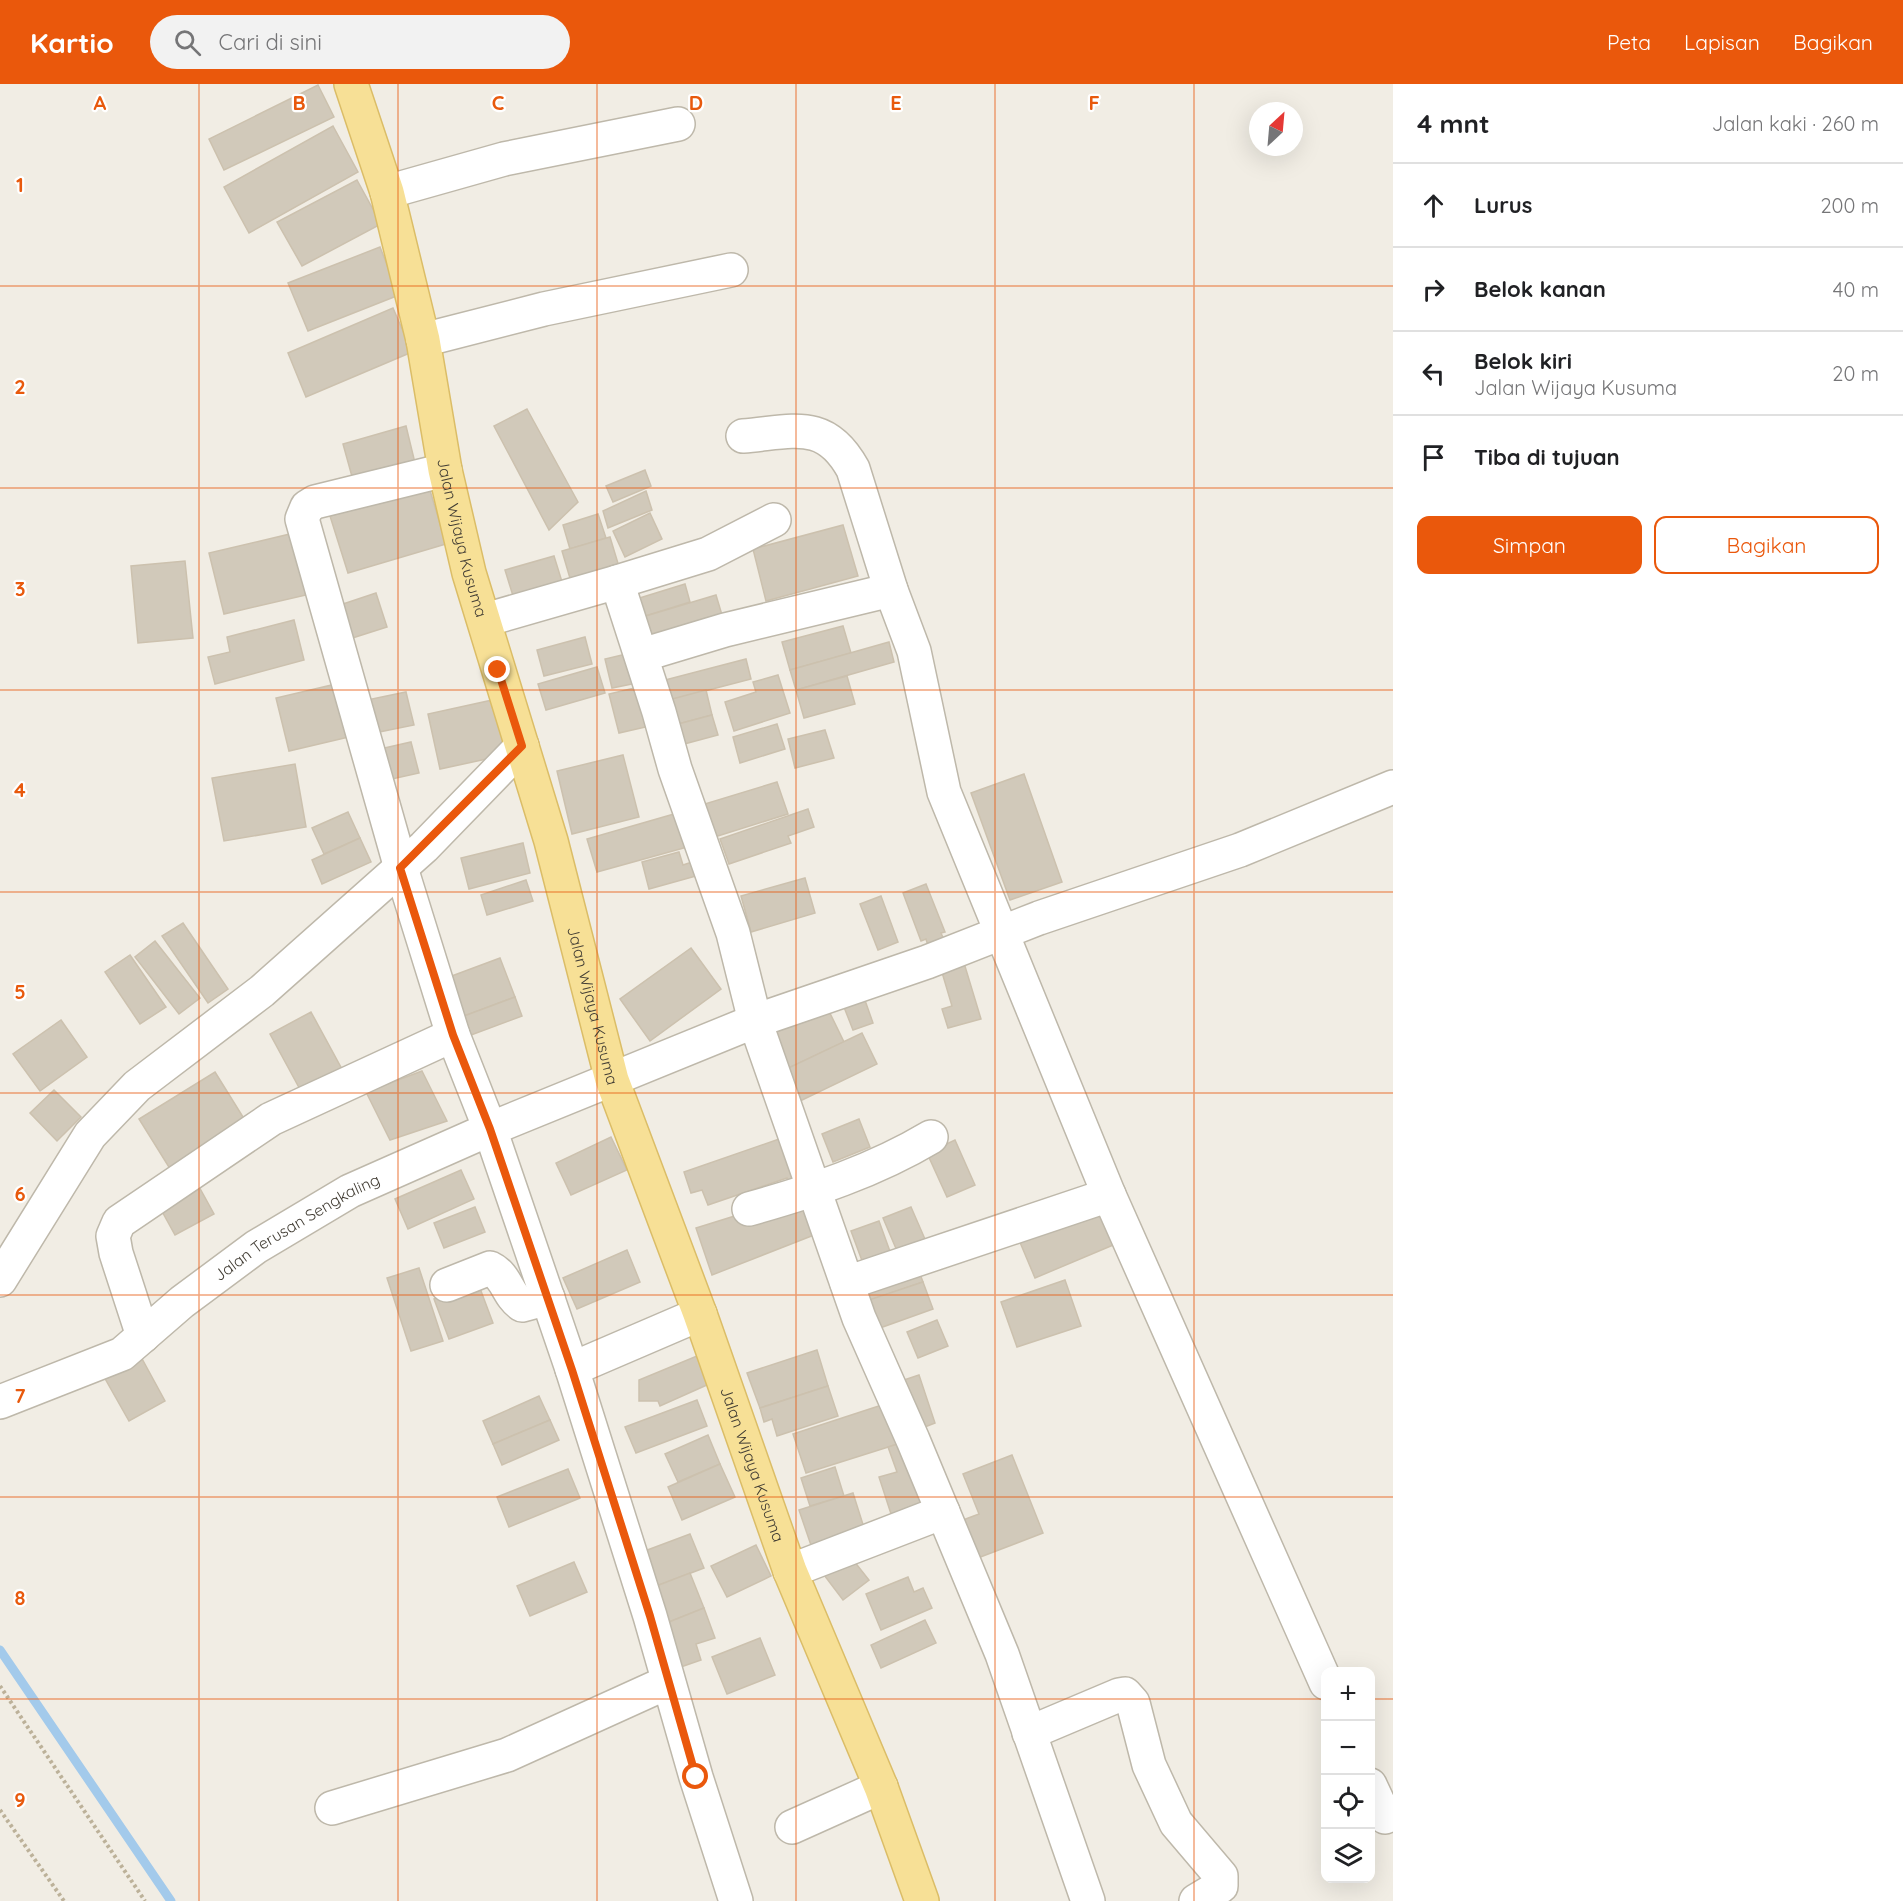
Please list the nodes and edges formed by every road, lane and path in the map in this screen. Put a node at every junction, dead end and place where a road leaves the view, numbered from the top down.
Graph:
1 (351, 84) edge
2 (678, 124) dead end
3 (387, 192) junction
4 (731, 270) dead end
5 (423, 340) junction
6 (743, 436) dead end
7 (445, 470) junction
8 (774, 520) dead end
9 (617, 582) junction
10 (891, 590) junction
11 (484, 620) junction
12 (642, 655) junction
13 (522, 746) junction
14 (1393, 787) edge
15 (400, 868) junction
16 (1003, 932) junction
17 (755, 1022) junction
18 (453, 1035) junction
19 (612, 1080) junction
20 (490, 1129) junction
21 (931, 1137) dead end
22 (814, 1191) junction
23 (1109, 1195) junction
24 (749, 1209) dead end
25 (0, 1280) edge
26 (847, 1283) junction
27 (447, 1285) dead end
28 (548, 1298) junction
29 (700, 1314) junction
30 (143, 1336) junction
31 (572, 1370) junction
32 (0, 1402) edge
33 (943, 1512) junction
34 (790, 1571) junction
35 (1321, 1672) edge
36 (668, 1682) junction
37 (0, 1686) edge
38 (1029, 1733) junction
39 (881, 1787) junction
40 (1375, 1794) edge
41 (332, 1808) dead end
42 (0, 1810) edge
43 (1385, 1817) dead end
44 (792, 1827) dead end
45 (915, 1898) edge
46 (64, 1901) edge
47 (145, 1901) edge
48 (736, 1901) edge
49 (1088, 1901) edge
50 (1196, 1901) edge

1 - 3 main road, Jalan Wijaya Kusuma
2 - 3 street
3 - 5 main road, Jalan Wijaya Kusuma
4 - 5 street
5 - 7 main road, Jalan Wijaya Kusuma
6 - 10 street
7 - 11 main road, Jalan Wijaya Kusuma
7 - 15 street
8 - 9 street
9 - 11 street
9 - 12 street
10 - 12 street
10 - 16 street
11 - 13 main road, Jalan Wijaya Kusuma
12 - 17 street
13 - 15 street
13 - 19 main road, Jalan Wijaya Kusuma
14 - 16 street, Jalan Terusan Sengkaling
15 - 18 street
15 - 25 street
16 - 17 street, Jalan Terusan Sengkaling
16 - 23 street
17 - 19 street, Jalan Terusan Sengkaling
17 - 22 street
18 - 20 street
18 - 30 street
19 - 20 street, Jalan Terusan Sengkaling
19 - 29 main road, Jalan Wijaya Kusuma
20 - 28 street
20 - 30 street, Jalan Terusan Sengkaling
21 - 22 street
22 - 24 street
22 - 26 street
23 - 26 street
23 - 35 street
26 - 33 street
27 - 28 street
28 - 31 street
29 - 31 street
29 - 34 main road, Jalan Wijaya Kusuma
30 - 32 street, Jalan Terusan Sengkaling
31 - 36 street
33 - 34 street
33 - 38 street
34 - 39 main road, Jalan Wijaya Kusuma
36 - 41 street
36 - 48 street
37 - 47 path
38 - 49 street
38 - 50 street
39 - 44 street
39 - 45 main road, Jalan Wijaya Kusuma
40 - 43 street
42 - 46 path

